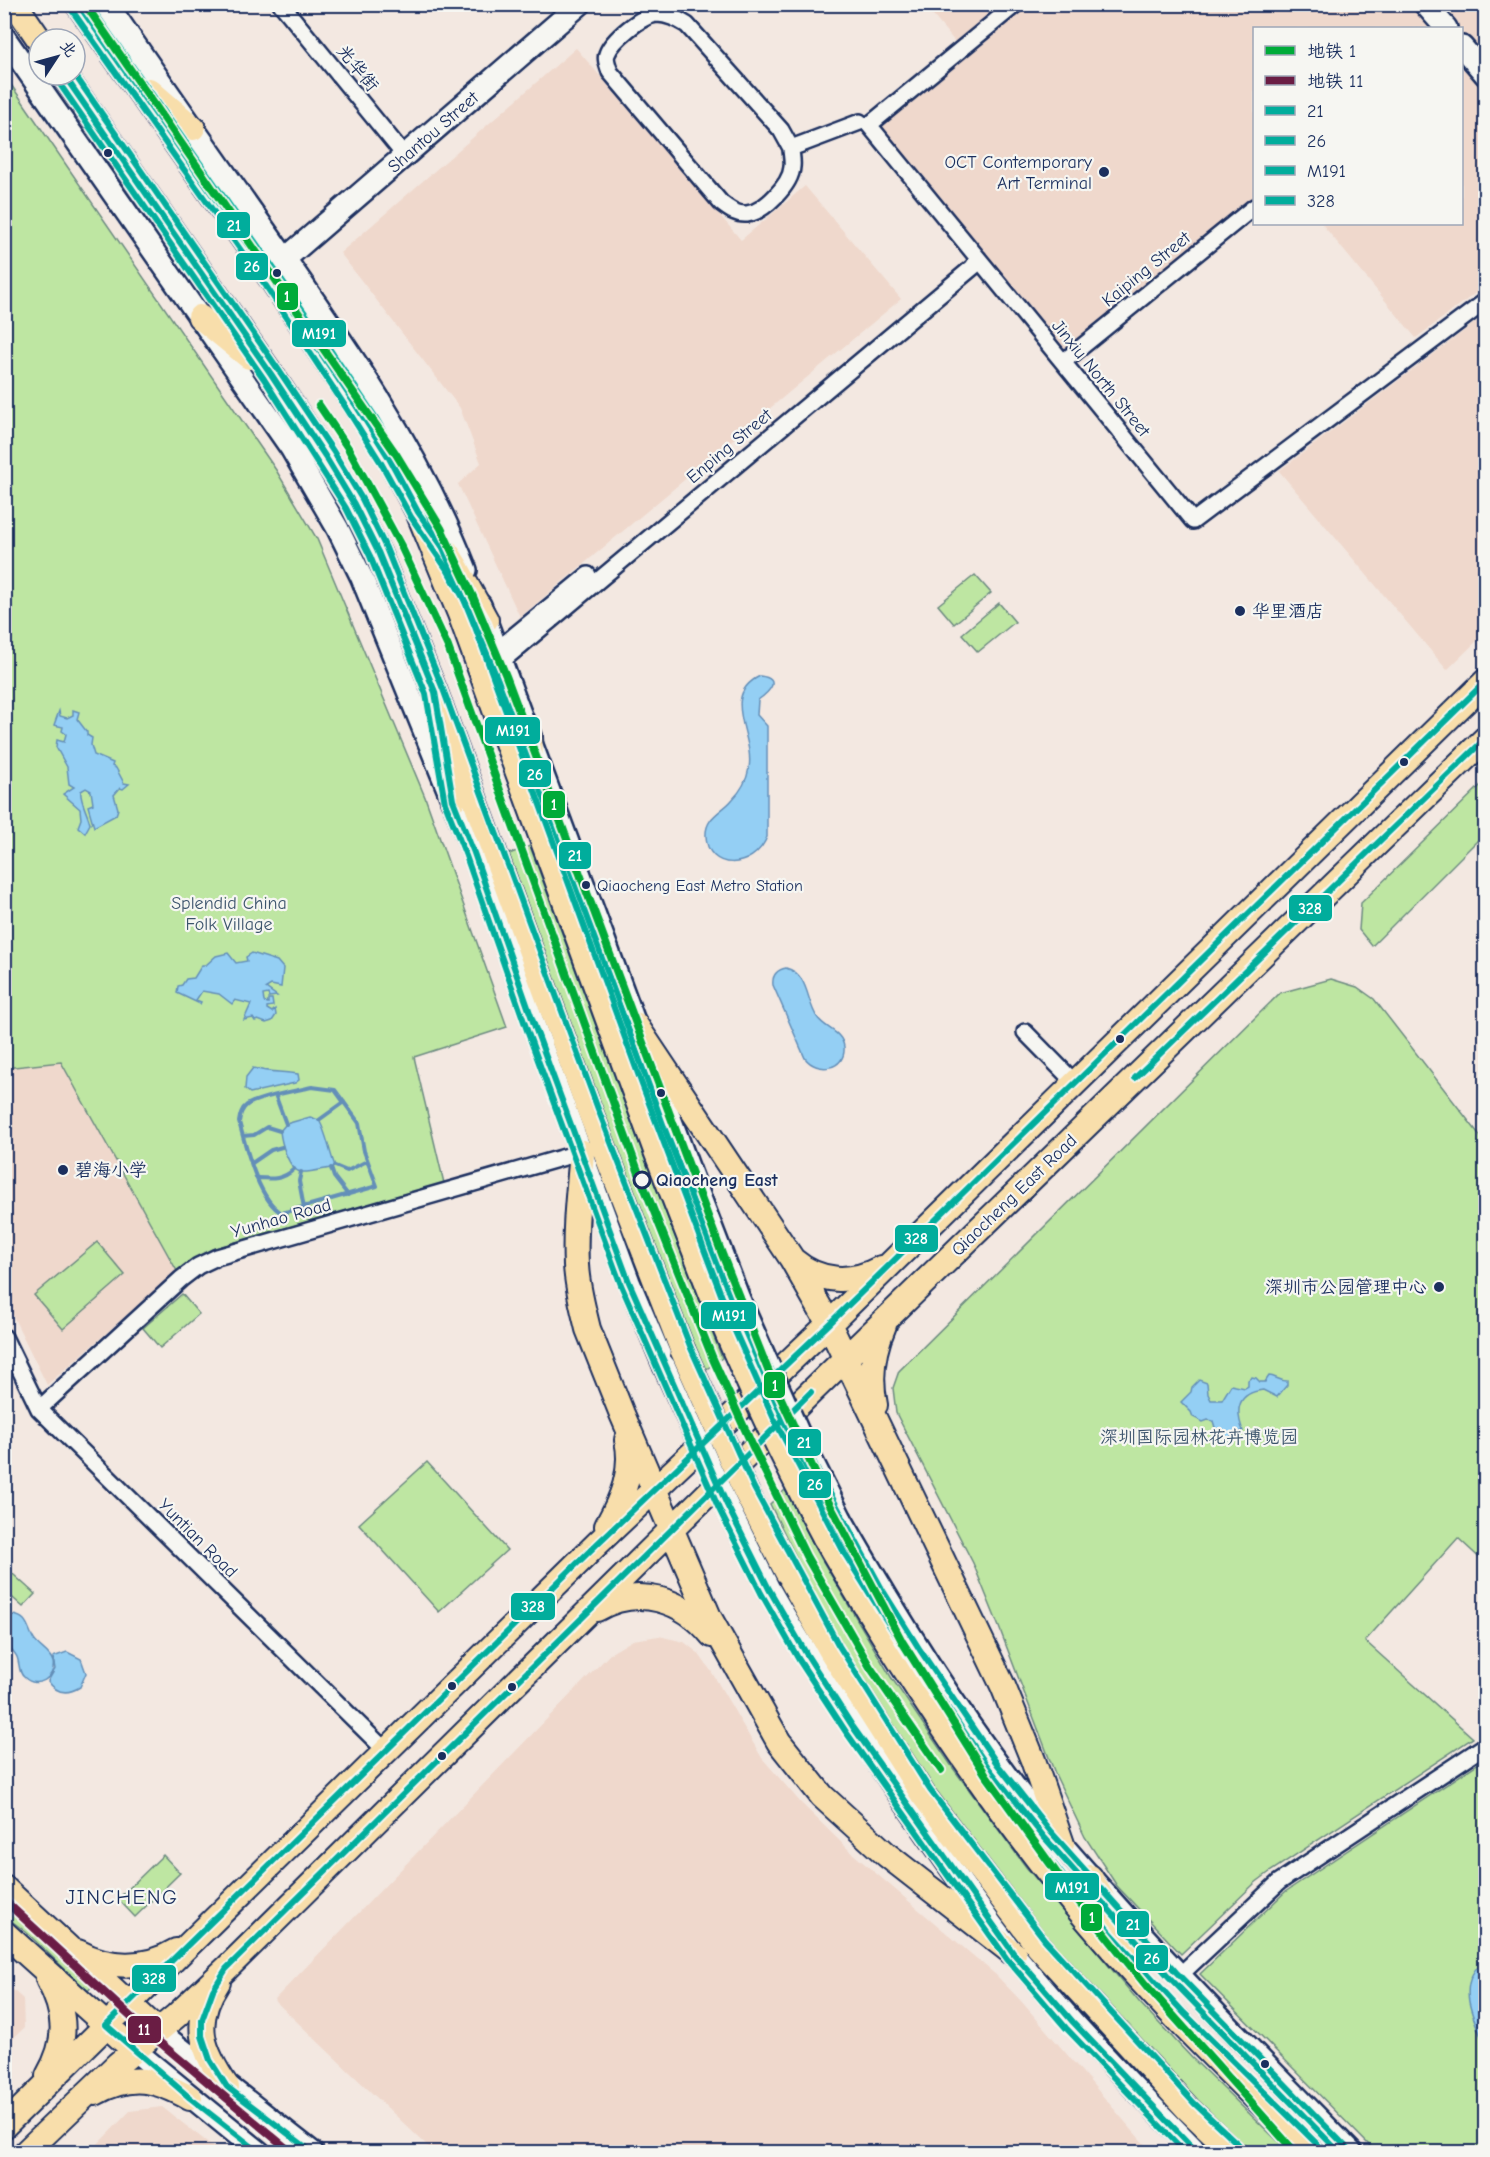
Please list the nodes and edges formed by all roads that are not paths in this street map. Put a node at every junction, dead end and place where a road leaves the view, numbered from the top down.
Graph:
1 (15, 4) edge
2 (78, 4) edge
3 (107, 4) edge
4 (281, 4) edge
5 (580, 4) edge
6 (1016, 4) edge
7 (1425, 4) edge
8 (31, 27) edge
9 (1445, 27) edge
10 (4, 37) edge
11 (1463, 49) edge
12 (118, 62) junction
13 (1485, 75) edge
14 (72, 87) edge
15 (843, 115) dead end
16 (864, 123) junction
17 (193, 128) junction
18 (791, 148) junction
19 (405, 156) junction
20 (1253, 208) edge
21 (978, 258) junction
22 (285, 259) junction
23 (1485, 301) edge
24 (200, 317) junction
25 (1063, 362) junction
26 (271, 374) junction
27 (418, 512) junction
28 (486, 620) junction
29 (500, 655) junction
30 (1485, 681) edge
31 (435, 692) junction
32 (530, 736) junction
33 (1485, 738) edge
34 (453, 800) junction
35 (534, 814) junction
36 (635, 1024) junction
37 (1025, 1032) dead end
38 (1075, 1083) junction
39 (582, 1152) junction
40 (792, 1259) junction
41 (891, 1263) junction
42 (887, 1318) junction
43 (829, 1324) junction
44 (4, 1337) edge
45 (673, 1357) junction
46 (846, 1358) junction
47 (39, 1409) junction
48 (622, 1414) junction
49 (878, 1422) junction
50 (654, 1490) junction
51 (672, 1530) junction
52 (598, 1543) junction
53 (582, 1618) junction
54 (732, 1660) junction
55 (1485, 1745) edge
56 (386, 1751) junction
57 (1062, 1844) junction
58 (1090, 1877) junction
59 (4, 1888) edge
60 (4, 1933) edge
61 (194, 1939) junction
62 (63, 1942) junction
63 (1014, 1954) junction
64 (36, 1962) junction
65 (226, 1969) junction
66 (1180, 1976) junction
67 (128, 2004) junction
68 (1164, 2005) junction
69 (106, 2025) junction
70 (158, 2031) junction
71 (134, 2050) junction
72 (227, 2087) junction
73 (39, 2092) junction
74 (190, 2098) junction
75 (77, 2103) junction
76 (1270, 2112) junction
77 (4, 2126) edge
78 (26, 2152) edge
79 (259, 2152) edge
80 (312, 2152) edge
81 (1197, 2152) edge
82 (1233, 2152) edge
83 (1312, 2152) edge
84 (1328, 2152) edge
85 (1351, 2152) edge

1 - 8 main road
2 - 12 main road
3 - 17 main road
4 - 19 street, 光华街
5 - 19 main road, Shantou Street
6 - 16 street
7 - 9 main road
10 - 24 main road
11 - 13 main road
12 - 17 main road
12 - 27 main road
14 - 26 main road
15 - 16 street
16 - 18 street
16 - 21 street
17 - 22 main road
18 - 18 street
19 - 22 main road, Shantou Street
20 - 25 street, Kaiping Street
21 - 25 street, Jinxiu North Street
21 - 29 street, Enping Street
22 - 28 main road
23 - 25 street, Jinxiu North Street
24 - 26 main road
24 - 34 main road
26 - 31 main road
27 - 28 main road
27 - 35 main road
28 - 29 main road
29 - 32 main road
30 - 38 main road, Qiaocheng East Road
31 - 34 main road
31 - 45 main road
32 - 35 main road
32 - 36 main road
33 - 42 main road, Qiaocheng East Road
34 - 39 main road
35 - 68 main road, bridge
36 - 40 main road
36 - 57 main road, bridge
37 - 38 street
38 - 41 main road, Qiaocheng East Road
39 - 45 main road
39 - 47 street, Yunhao Road
39 - 48 main road
40 - 41 main road
40 - 43 main road
41 - 43 main road, Qiaocheng East Road
42 - 46 main road, Qiaocheng East Road
42 - 49 main road
43 - 46 main road
43 - 50 main road, Qiaocheng East Road
44 - 47 street, Yuntian Road
45 - 63 main road, bridge
45 - 82 main road, bridge
46 - 49 main road
46 - 51 main road, Qiaocheng East Road
47 - 56 street, Yuntian Road
48 - 50 main road
48 - 52 main road
49 - 57 main road
50 - 51 main road
50 - 52 main road, Qiaocheng East Road
51 - 53 main road, Qiaocheng East Road
51 - 54 main road
52 - 56 main road, Qiaocheng East Road
53 - 54 main road
53 - 65 main road, Qiaocheng East Road
54 - 63 main road
55 - 66 street
56 - 61 main road, Qiaocheng East Road
57 - 58 main road
58 - 66 main road
58 - 68 main road
59 - 62 main road
60 - 64 main road
61 - 62 main road
61 - 67 main road, Qiaocheng East Road
62 - 67 main road
63 - 81 main road
64 - 69 main road
64 - 73 main road
65 - 70 main road, Qiaocheng East Road
65 - 72 main road
66 - 85 main road
67 - 69 main road, Qiaocheng East Road
67 - 70 main road
68 - 76 main road
69 - 71 main road
69 - 73 main road, Qiaocheng East Road
70 - 71 main road, Qiaocheng East Road
70 - 72 main road
71 - 74 main road
71 - 75 main road, Qiaocheng East Road
72 - 80 main road
73 - 77 main road, Qiaocheng East Road
74 - 75 main road
74 - 79 main road
75 - 78 main road, Qiaocheng East Road
76 - 83 main road
76 - 84 main road

